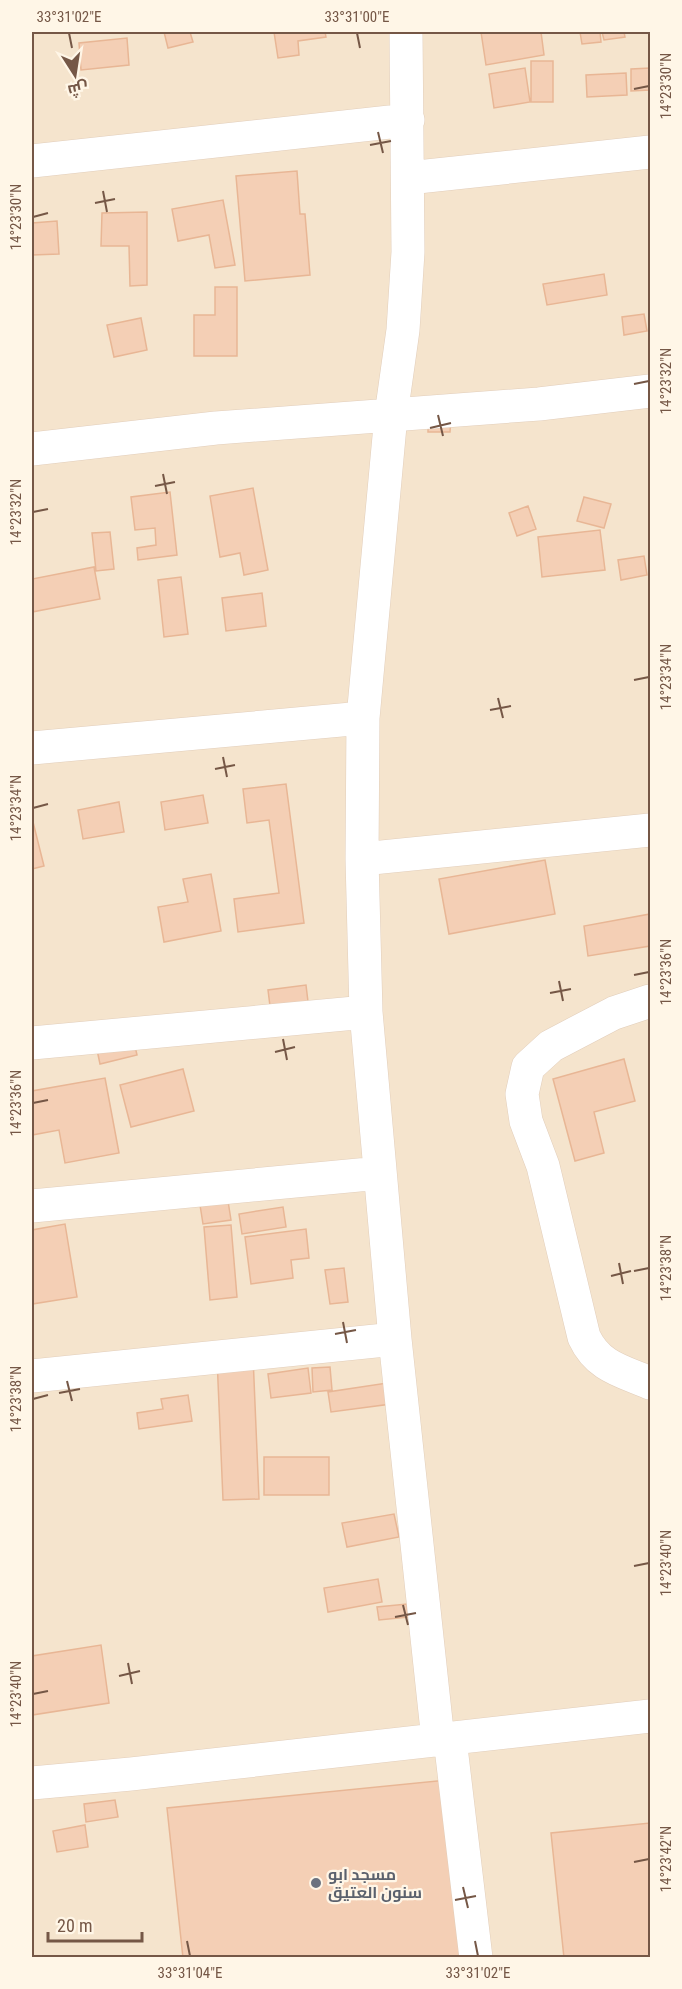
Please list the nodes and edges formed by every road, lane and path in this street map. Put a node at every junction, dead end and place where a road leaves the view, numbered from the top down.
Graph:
1 (406, 32) edge
2 (408, 120) junction
3 (651, 152) edge
4 (32, 161) edge
5 (408, 177) junction
6 (651, 391) edge
7 (392, 415) junction
8 (32, 449) edge
9 (363, 718) junction
10 (32, 748) edge
11 (651, 830) edge
12 (362, 859) junction
13 (651, 1001) edge
14 (366, 1012) junction
15 (32, 1042) edge
16 (380, 1173) junction
17 (32, 1206) edge
18 (394, 1339) junction
19 (32, 1376) edge
20 (651, 1383) edge
21 (651, 1716) edge
22 (444, 1739) junction
23 (32, 1783) edge
24 (476, 1958) edge

1 - 2 street
2 - 4 street
2 - 5 street
3 - 5 street
5 - 7 street
6 - 7 street
7 - 8 street
7 - 9 street
9 - 10 street
9 - 12 street
11 - 12 street
12 - 14 street
13 - 20 street
14 - 15 street
14 - 16 street
16 - 17 street
16 - 18 street
18 - 19 street
18 - 22 street
21 - 22 street
22 - 23 street
22 - 24 street

